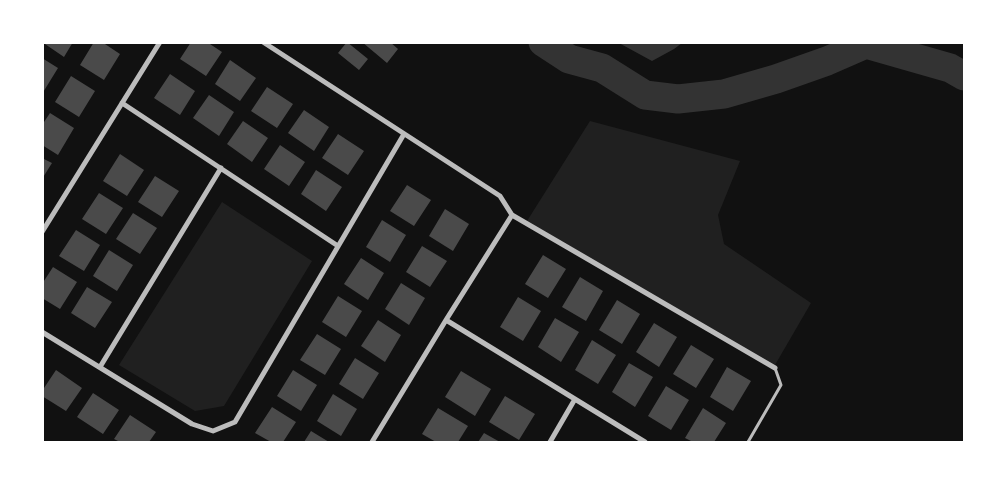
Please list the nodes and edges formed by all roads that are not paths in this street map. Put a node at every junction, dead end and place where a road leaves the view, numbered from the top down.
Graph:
1 (160, 42) edge
2 (263, 42) edge
3 (122, 103) junction
4 (404, 134) junction
5 (221, 168) junction
6 (512, 215) junction
7 (42, 232) edge
8 (338, 246) junction
9 (446, 320) junction
10 (42, 332) edge
11 (100, 368) junction
12 (775, 368) joint
13 (575, 399) junction
14 (372, 442) edge
15 (550, 442) edge
16 (645, 442) edge
17 (748, 442) edge

1 - 3 street
2 - 4 street
3 - 5 street
3 - 7 street
4 - 6 street
4 - 8 street
5 - 8 street
5 - 11 street
6 - 9 street
6 - 12 street
8 - 11 street
9 - 13 street
9 - 14 street
10 - 11 street
12 - 17 lane
13 - 15 street
13 - 16 street

